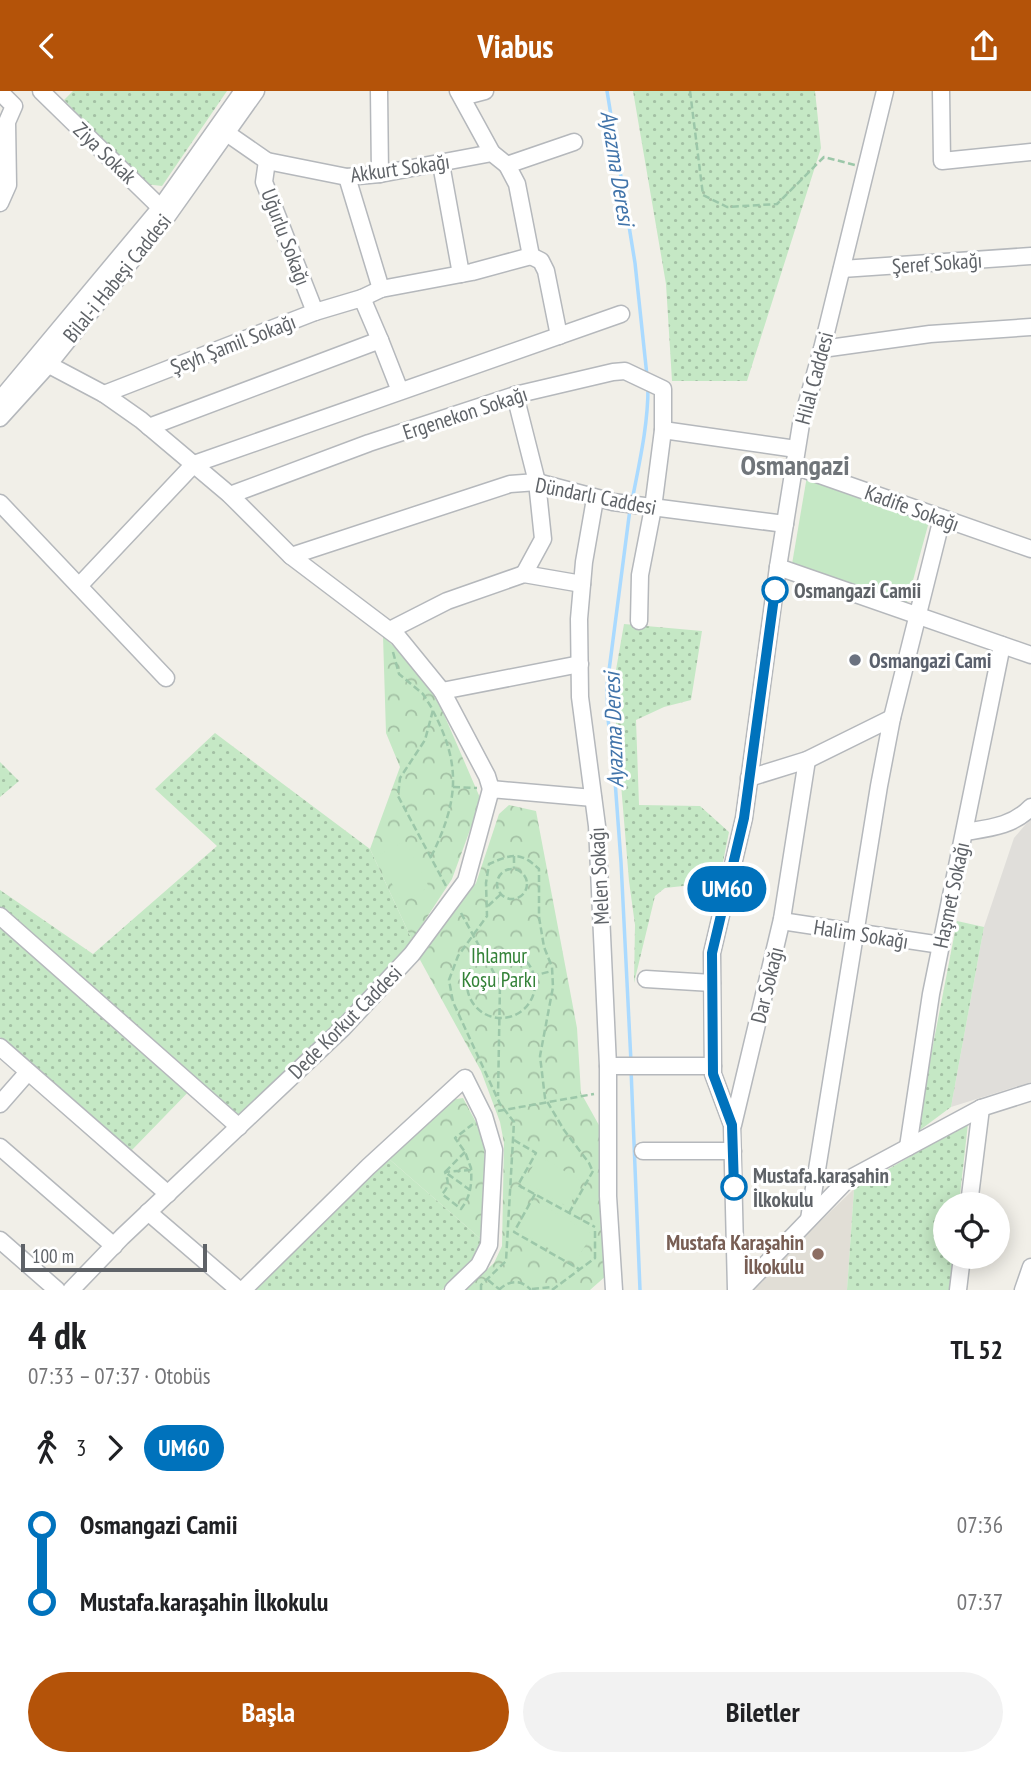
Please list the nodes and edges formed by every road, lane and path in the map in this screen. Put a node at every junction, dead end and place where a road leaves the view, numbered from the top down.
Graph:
1 (41, 91) edge
2 (243, 91) edge
3 (256, 91) edge
4 (379, 91) edge
5 (485, 91) edge
6 (690, 91) edge
7 (885, 91) edge
8 (940, 91) edge
9 (0, 92) edge
10 (460, 94) edge
11 (222, 129) junction
12 (574, 142) dead end
13 (1031, 152) edge
14 (492, 153) junction
15 (267, 161) junction
16 (441, 163) junction
17 (507, 165) junction
18 (867, 168) junction
19 (380, 174) junction
20 (346, 177) junction
21 (0, 203) edge
22 (164, 211) junction
23 (1031, 255) edge
24 (531, 256) junction
25 (842, 269) junction
26 (461, 274) junction
27 (381, 289) junction
28 (362, 298) junction
29 (315, 312) junction
30 (621, 314) dead end
31 (1031, 327) edge
32 (559, 336) junction
33 (380, 340) junction
34 (822, 349) junction
35 (42, 361) junction
36 (400, 391) junction
37 (6, 393) edge
38 (104, 394) junction
39 (515, 395) junction
40 (0, 418) edge
41 (149, 427) junction
42 (663, 430) junction
43 (796, 449) junction
44 (194, 464) junction
45 (794, 466) junction
46 (537, 482) junction
47 (230, 495) junction
48 (595, 499) junction
49 (0, 503) edge
50 (638, 505) junction
51 (942, 518) junction
52 (785, 524) junction
53 (1031, 549) edge
54 (291, 556) junction
55 (778, 567) junction
56 (524, 574) junction
57 (582, 583) junction
58 (79, 586) junction
59 (916, 615) junction
60 (639, 621) dead end
61 (395, 635) junction
62 (1002, 645) junction
63 (1031, 655) edge
64 (580, 664) junction
65 (166, 678) dead end
66 (443, 691) junction
67 (433, 710) junction
68 (892, 718) junction
69 (807, 760) junction
70 (749, 778) junction
71 (453, 787) junction
72 (491, 789) junction
73 (593, 798) junction
74 (1031, 807) edge
75 (965, 832) junction
76 (514, 856) junction
77 (431, 857) junction
78 (514, 869) junction
79 (501, 894) junction
80 (453, 898) junction
81 (487, 907) junction
82 (0, 916) edge
83 (782, 919) junction
84 (856, 934) junction
85 (474, 936) junction
86 (941, 945) junction
87 (483, 954) junction
88 (552, 971) junction
89 (535, 975) junction
90 (646, 979) dead end
91 (712, 983) junction
92 (500, 984) junction
93 (500, 1019) junction
94 (0, 1047) edge
95 (623, 1066) junction
96 (713, 1066) junction
97 (28, 1072) junction
98 (1031, 1092) edge
99 (498, 1099) junction
100 (0, 1104) edge
101 (981, 1108) junction
102 (732, 1125) junction
103 (239, 1127) junction
104 (513, 1139) junction
105 (0, 1147) edge
106 (908, 1147) junction
107 (465, 1151) dead end
108 (643, 1151) dead end
109 (733, 1151) junction
110 (593, 1171) junction
111 (593, 1182) dead end
112 (470, 1190) dead end
113 (970, 1192) edge
114 (168, 1194) junction
115 (535, 1194) junction
116 (148, 1212) junction
117 (569, 1213) junction
118 (594, 1216) dead end
119 (809, 1219) junction
120 (595, 1227) junction
121 (0, 1240) edge
122 (114, 1245) junction
123 (1031, 1267) edge
124 (579, 1269) junction
125 (961, 1269) edge
126 (487, 1279) junction
127 (553, 1289) edge
128 (57, 1290) edge
129 (71, 1290) edge
130 (241, 1290) edge
131 (453, 1290) edge
132 (481, 1290) edge
133 (499, 1290) edge
134 (531, 1290) edge
135 (614, 1290) edge
136 (738, 1290) edge
137 (958, 1290) edge
138 (1023, 1290) edge

1 - 22 street, Ziya Sokak
2 - 11 street, Bilal-i Habeşi Caddesi
3 - 11 street, Bilal-i Habeşi Caddesi
4 - 19 street
5 - 10 street
6 - 18 path
7 - 18 street, Hilal Caddesi
8 - 13 street
9 - 21 street
10 - 14 street
11 - 15 street, Akkurt Sokağı
11 - 22 street, Bilal-i Habeşi Caddesi
12 - 17 street
14 - 16 street, Akkurt Sokağı
14 - 17 street
15 - 20 street, Akkurt Sokağı
15 - 29 street, Uğurlu Sokağı
16 - 19 street, Akkurt Sokağı
16 - 26 street
17 - 24 street
18 - 25 street, Hilal Caddesi
19 - 20 street, Akkurt Sokağı
20 - 27 street
22 - 35 street, Bilal-i Habeşi Caddesi
23 - 25 street, Şeref Sokağı
24 - 26 street, Şeyh Şamil Sokağı
24 - 32 street
25 - 34 street, Hilal Caddesi
26 - 27 street, Şeyh Şamil Sokağı
27 - 28 street, Şeyh Şamil Sokağı
28 - 29 street, Şeyh Şamil Sokağı
28 - 33 street
29 - 38 street, Şeyh Şamil Sokağı
30 - 32 street
31 - 34 street
32 - 36 street
33 - 36 street
33 - 41 street
34 - 43 street, Hilal Caddesi
35 - 37 street, Bilal-i Habeşi Caddesi
35 - 38 street
36 - 44 street
37 - 40 street, Bilal-i Habeşi Caddesi
38 - 41 street
39 - 42 street, Ergenekon Sokağı
39 - 46 street
39 - 47 street, Ergenekon Sokağı
41 - 44 street
42 - 43 street
42 - 50 street, Ergenekon Sokağı
43 - 45 street, Hilal Caddesi
44 - 47 street
44 - 58 street
45 - 51 street, Kadife Sokağı
45 - 52 street, Hilal Caddesi
46 - 48 street, Dündarlı Caddesi
46 - 54 street, Dündarlı Caddesi
46 - 56 street
47 - 54 street
48 - 50 street, Dündarlı Caddesi
48 - 57 street, Melen Sokağı
49 - 58 street
50 - 52 street, Dündarlı Caddesi
50 - 60 street, Ergenekon Sokağı
51 - 53 street, Kadife Sokağı
51 - 59 street
52 - 55 street, Hilal Caddesi
54 - 61 street
55 - 59 street
55 - 70 street, Hilal Caddesi
56 - 57 street
56 - 61 street
57 - 64 street, Melen Sokağı
58 - 65 street
59 - 62 street
59 - 68 street
61 - 66 street
61 - 67 path
62 - 63 street
62 - 75 street, Haşmet Sokağı
64 - 66 street
64 - 73 street, Melen Sokağı
66 - 72 street
67 - 71 path
67 - 77 path
68 - 69 street
68 - 84 street
69 - 70 street
69 - 83 street, Dar Sokağı
70 - 91 street, Hilal Caddesi
71 - 72 path
71 - 77 path
72 - 73 street
72 - 80 street, Dede Korkut Caddesi
73 - 95 street, Melen Sokağı
74 - 75 street
75 - 86 street, Haşmet Sokağı
76 - 78 path
76 - 81 path
76 - 88 path
77 - 80 path
78 - 79 path
78 - 79 path
79 - 81 path
80 - 85 path
80 - 103 street, Dede Korkut Caddesi
81 - 85 path
82 - 103 street
83 - 84 street, Halim Sokağı
83 - 102 street, Dar Sokağı
84 - 86 street, Halim Sokağı
84 - 119 street
85 - 87 path
85 - 99 path
86 - 106 street, Haşmet Sokağı
87 - 89 path
87 - 92 path
87 - 93 path
88 - 89 path
88 - 110 path
89 - 92 path
89 - 93 path
90 - 91 street
91 - 96 street, Hilal Caddesi
92 - 93 path
93 - 99 path
94 - 97 street
95 - 96 street
95 - 135 street, Melen Sokağı
96 - 102 street, Hilal Caddesi
97 - 100 street
97 - 114 street
98 - 101 street
99 - 104 path
101 - 106 street
101 - 113 street
102 - 109 street, Hilal Caddesi
103 - 114 street, Dede Korkut Caddesi
104 - 115 path
104 - 126 path
105 - 122 street
106 - 119 street
107 - 112 path
108 - 109 street
109 - 136 street, Hilal Caddesi
110 - 111 path
110 - 117 path
114 - 116 street, Dede Korkut Caddesi
115 - 117 path
115 - 124 path
116 - 122 street, Dede Korkut Caddesi
116 - 130 street
117 - 120 path
118 - 120 path
119 - 136 street
120 - 124 path
121 - 128 street
122 - 129 street, Dede Korkut Caddesi
123 - 138 street
124 - 127 path
125 - 137 street
126 - 132 path
126 - 133 path
127 - 134 path
130 - 131 street
133 - 134 path

